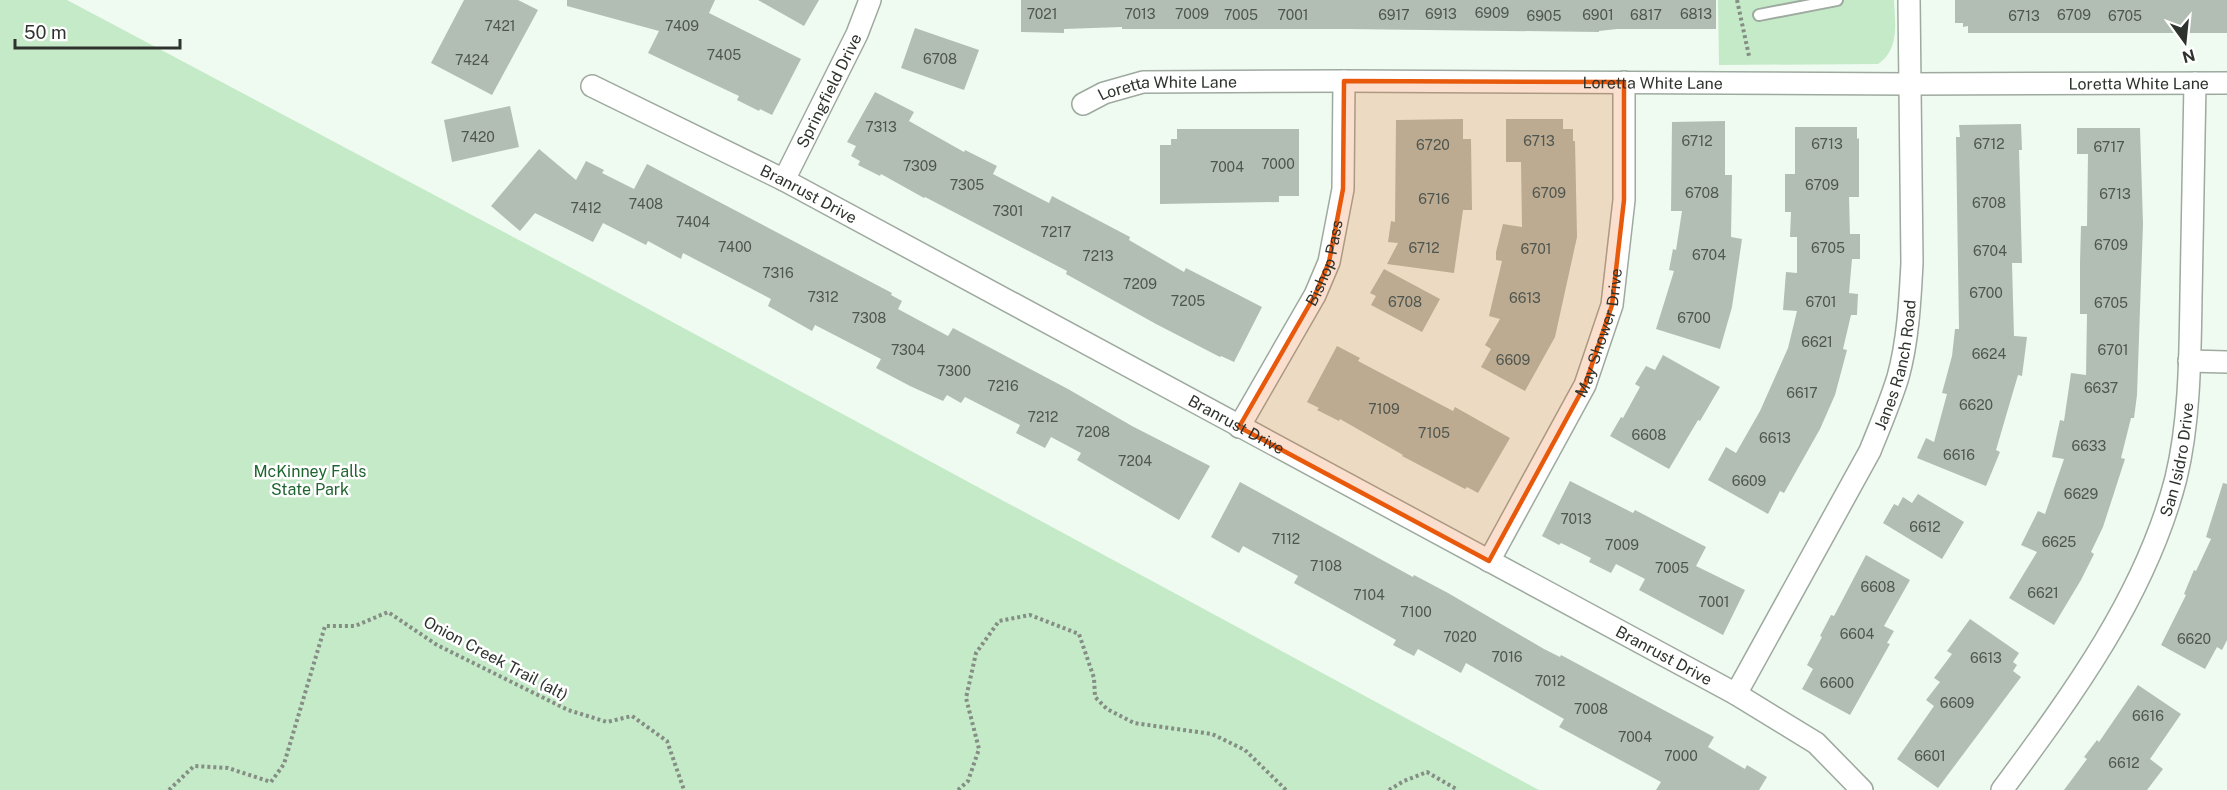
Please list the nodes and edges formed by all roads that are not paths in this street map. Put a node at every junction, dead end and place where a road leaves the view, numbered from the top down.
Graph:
1 (870, 0) edge
2 (1837, 0) edge
3 (1908, 0) edge
4 (1760, 15) dead end
5 (1344, 81) junction
6 (1624, 82) junction
7 (2195, 83) junction
8 (2227, 83) edge
9 (1909, 84) junction
10 (592, 86) dead end
11 (1083, 104) dead end
12 (784, 180) junction
13 (2188, 361) junction
14 (2227, 362) edge
15 (1239, 427) junction
16 (1489, 561) junction
17 (1736, 694) junction
18 (1862, 790) edge
19 (2002, 790) edge

1 - 12 street, Springfield Drive
2 - 4 lane
3 - 9 street, Janes Ranch Road
5 - 6 street, Loretta White Lane
5 - 11 street, Loretta White Lane
5 - 15 street, Bishop Pass
6 - 9 street, Loretta White Lane
6 - 16 street, May Shower Drive
7 - 8 street, Loretta White Lane
7 - 9 street, Loretta White Lane
7 - 13 street, San Isidro Drive
9 - 17 street, Janes Ranch Road
10 - 12 street, Branrust Drive
12 - 15 street, Branrust Drive
13 - 14 street
13 - 19 street, San Isidro Drive
15 - 16 street, Branrust Drive
16 - 17 street, Branrust Drive
17 - 18 street, Branrust Drive

